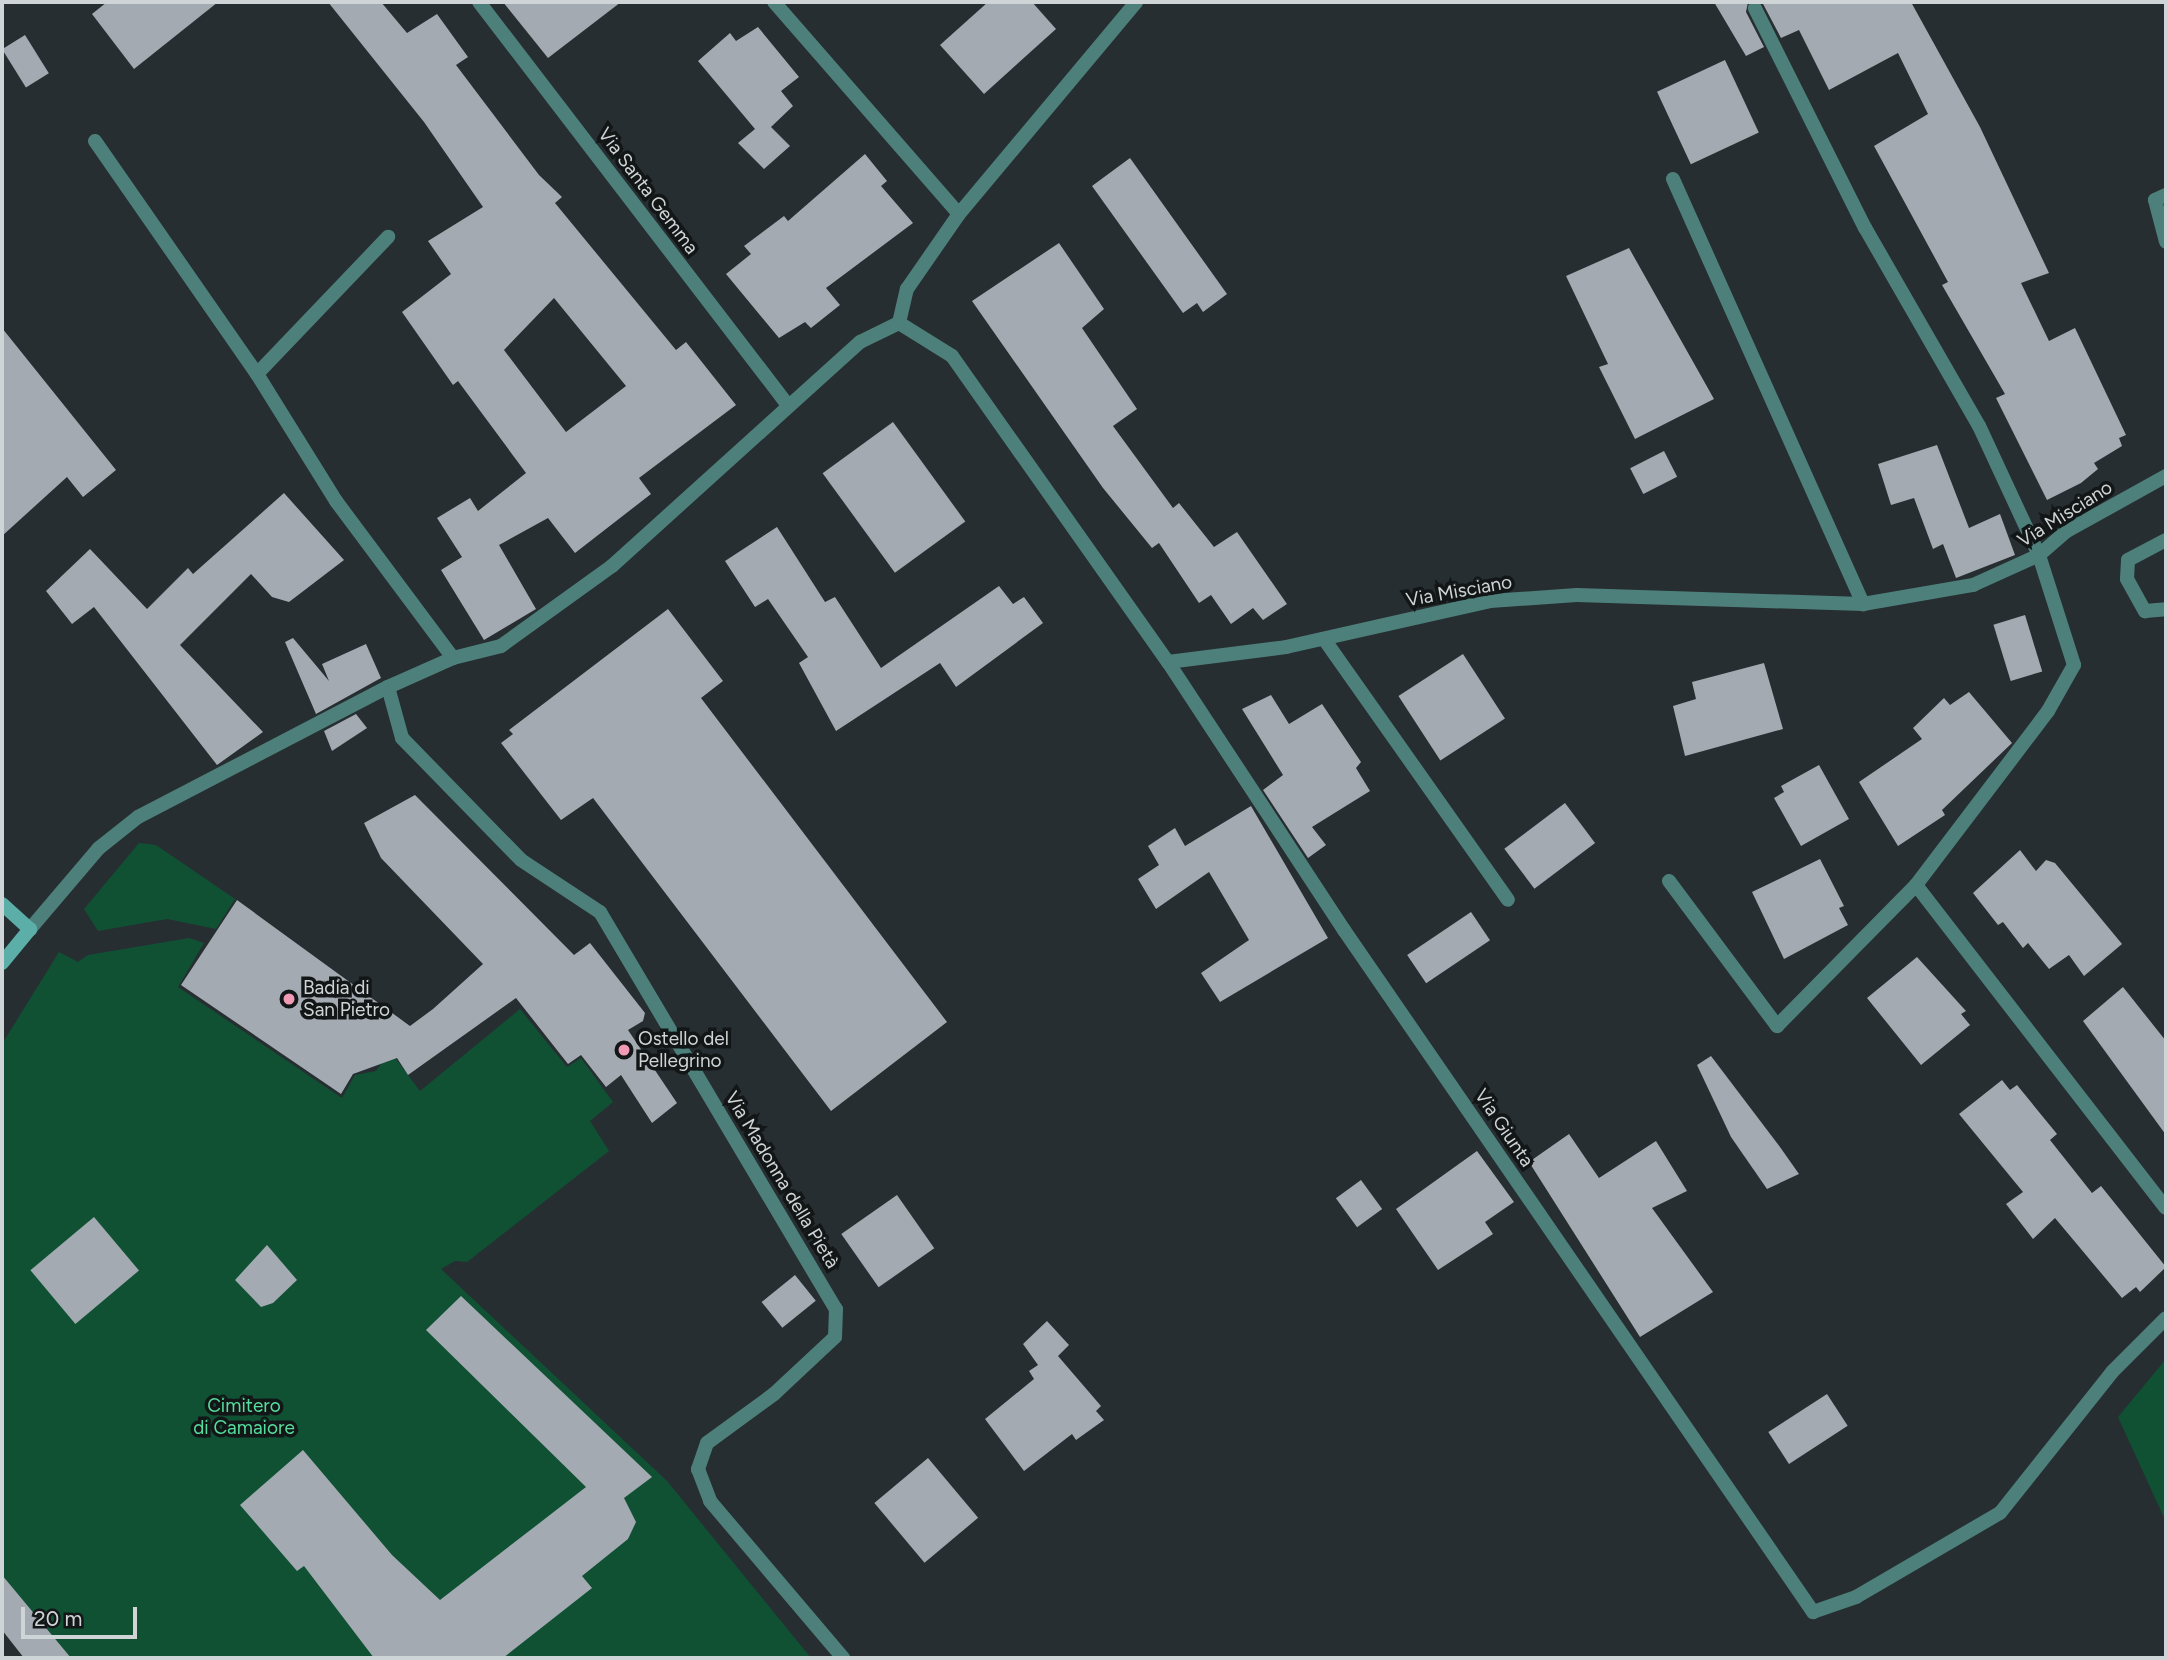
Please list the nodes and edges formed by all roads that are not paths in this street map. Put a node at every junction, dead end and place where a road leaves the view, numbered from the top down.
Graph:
1 (479, 2) edge
2 (774, 2) edge
3 (1136, 2) edge
4 (1755, 8) dead end
5 (95, 141) dead end
6 (1673, 178) dead end
7 (2166, 195) edge
8 (959, 214) junction
9 (388, 237) dead end
10 (2166, 242) edge
11 (898, 323) junction
12 (257, 374) junction
13 (787, 404) junction
14 (2166, 476) edge
15 (2166, 540) edge
16 (2039, 555) junction
17 (1863, 604) junction
18 (2166, 609) edge
19 (1324, 639) junction
20 (453, 657) junction
21 (1168, 662) junction
22 (388, 687) junction
23 (1669, 881) dead end
24 (1916, 885) junction
25 (1508, 900) dead end
26 (2, 904) edge
27 (30, 929) junction
28 (2, 963) edge
29 (2166, 1208) edge
30 (2166, 1318) edge
31 (842, 1658) edge

1 - 13 street, Via Santa Gemma
2 - 8 street
3 - 8 street
4 - 16 street
5 - 12 street
6 - 17 street
7 - 10 street
8 - 11 street
9 - 12 street
11 - 13 street
11 - 21 street
12 - 20 street
13 - 20 street
14 - 16 street, Via Misciano
15 - 18 street
16 - 17 street, Via Misciano
16 - 24 street
17 - 19 street, Via Misciano
19 - 21 street, Via Misciano
19 - 25 street
20 - 22 street
21 - 30 street, Via Giunta
22 - 27 street
22 - 31 street, Via Madonna della Pietà
23 - 24 street
24 - 29 street
26 - 27 street
27 - 28 street

